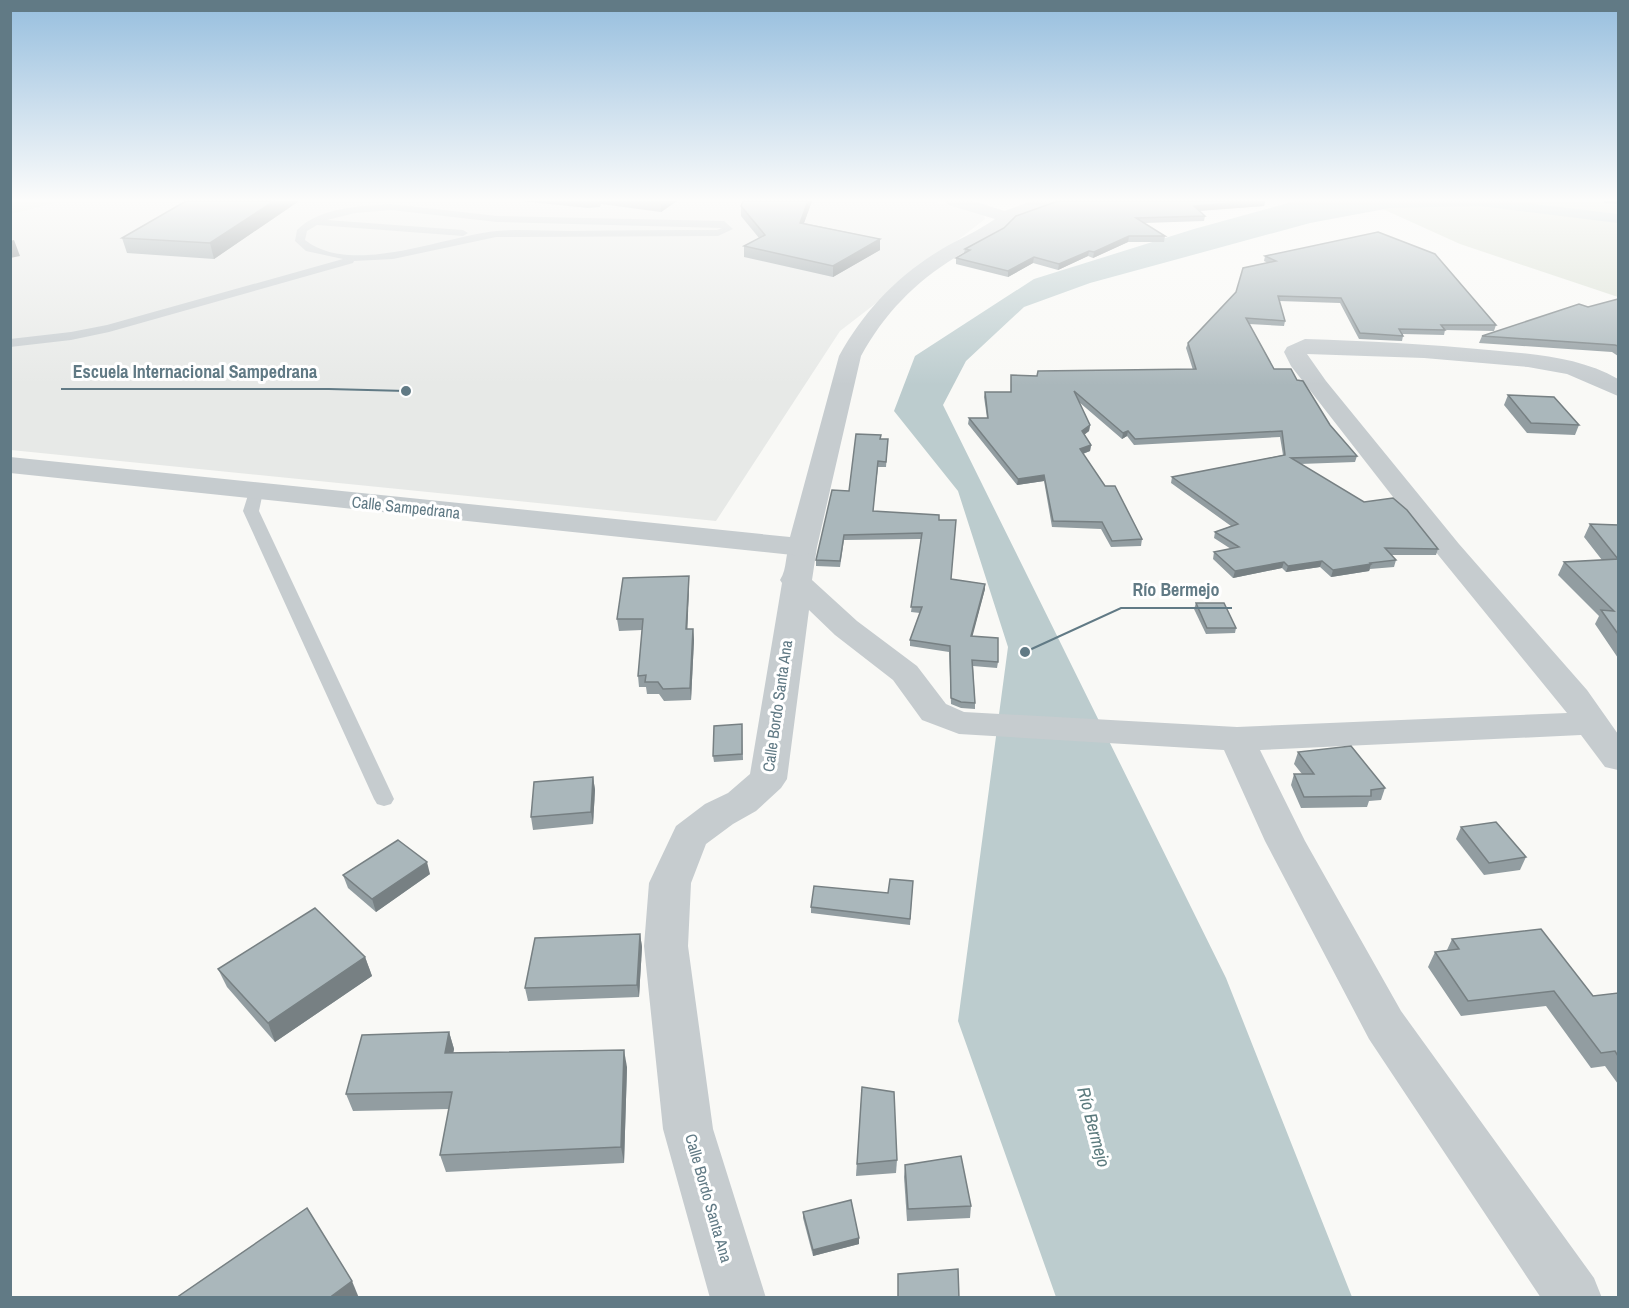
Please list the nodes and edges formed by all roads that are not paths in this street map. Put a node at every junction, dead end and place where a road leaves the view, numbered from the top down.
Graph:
1 (299, 262) edge
2 (344, 262) edge
3 (936, 262) edge
4 (242, 290) junction
5 (10, 343) edge
6 (1618, 389) edge
7 (10, 465) edge
8 (256, 492) junction
9 (799, 563) junction
10 (1605, 722) edge
11 (1237, 740) junction
12 (1618, 758) edge
13 (384, 799) dead end
14 (738, 1298) edge
15 (1574, 1298) edge

1 - 4 lane
2 - 4 lane
3 - 9 street, Calle Bordo Santa Ana
4 - 5 lane
6 - 10 street
7 - 8 street, Calle Sampedrana
8 - 9 street, Calle Sampedrana
8 - 13 lane
9 - 11 street
9 - 14 street, Calle Bordo Santa Ana
10 - 11 street
10 - 12 street
11 - 15 street

